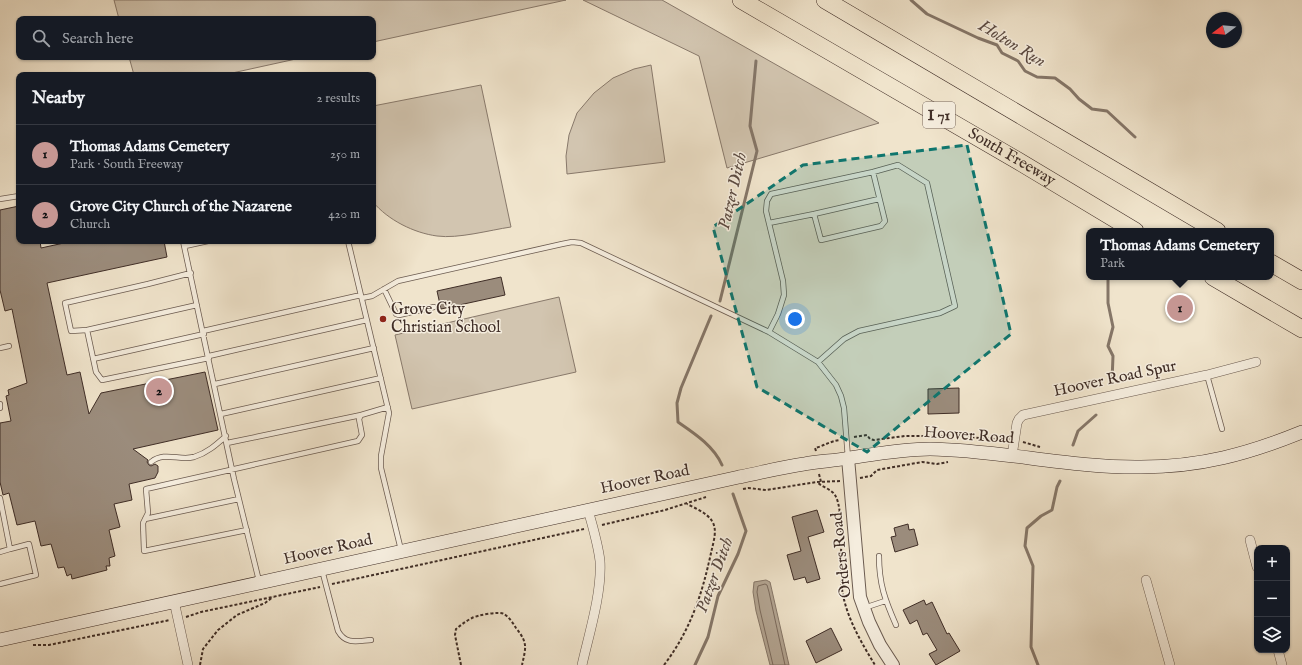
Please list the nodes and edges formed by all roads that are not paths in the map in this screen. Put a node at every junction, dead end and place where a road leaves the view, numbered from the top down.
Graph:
1 (741, 0) edge
2 (825, 0) edge
3 (872, 172) junction
4 (16, 196) edge
5 (0, 199) edge
6 (879, 199) junction
7 (814, 214) junction
8 (769, 223) junction
9 (1130, 228) edge
10 (1212, 228) edge
11 (184, 244) edge
12 (349, 244) edge
13 (1274, 265) edge
14 (190, 273) junction
15 (1218, 280) edge
16 (1302, 281) edge
17 (384, 289) junction
18 (362, 297) junction
19 (197, 305) junction
20 (434, 307) dead end
21 (367, 320) junction
22 (1302, 329) edge
23 (87, 330) junction
24 (769, 332) junction
25 (204, 333) junction
26 (9, 346) dead end
27 (0, 348) edge
28 (374, 348) junction
29 (209, 357) junction
30 (93, 359) junction
31 (818, 362) junction
32 (1256, 362) dead end
33 (1207, 375) junction
34 (381, 378) junction
35 (215, 384) junction
36 (0, 404) edge
37 (388, 407) junction
38 (0, 408) edge
39 (221, 414) junction
40 (361, 415) junction
41 (1222, 429) dead end
42 (1302, 432) edge
43 (226, 436) junction
44 (227, 443) junction
45 (1012, 456) junction
46 (848, 458) junction
47 (151, 462) dead end
48 (233, 470) junction
49 (0, 498) edge
50 (239, 499) junction
51 (588, 510) junction
52 (145, 519) junction
53 (2, 520) edge
54 (247, 530) junction
55 (1250, 540) dead end
56 (10, 549) junction
57 (401, 551) junction
58 (0, 552) edge
59 (1254, 555) edge
60 (879, 556) dead end
61 (321, 569) junction
62 (1146, 580) dead end
63 (259, 583) junction
64 (0, 584) edge
65 (885, 601) junction
66 (174, 602) junction
67 (864, 608) junction
68 (896, 626) dead end
69 (0, 640) edge
70 (371, 640) dead end
71 (1279, 653) edge
72 (188, 665) edge
73 (582, 665) edge
74 (893, 665) edge
75 (1170, 665) edge
76 (1282, 665) edge

1 - 9 highway, South Freeway / I 71
2 - 10 highway, I 71
3 - 6 lane
3 - 8 lane
3 - 31 lane
4 - 5 lane
6 - 7 lane
6 - 7 lane
7 - 8 lane
8 - 24 lane
11 - 14 lane
12 - 18 lane
13 - 16 highway
14 - 19 lane
14 - 23 lane
15 - 22 highway
17 - 18 lane
17 - 20 lane
17 - 24 lane
18 - 21 lane
18 - 25 lane
19 - 23 lane
19 - 25 lane
21 - 28 lane
21 - 29 lane
23 - 30 lane
24 - 31 lane
25 - 29 lane
25 - 30 lane
26 - 27 lane
28 - 34 lane
28 - 35 lane
29 - 30 lane
29 - 35 lane
31 - 46 lane
32 - 33 street, Hoover Road Spur
33 - 41 lane
33 - 45 street, Hoover Road Spur
34 - 37 lane
34 - 39 lane
35 - 39 lane
36 - 38 lane
37 - 40 lane
37 - 57 lane
39 - 43 lane
40 - 44 lane
40 - 48 lane
42 - 45 main road, Hoover Road
43 - 44 lane
43 - 47 lane
44 - 48 lane
45 - 46 main road, Hoover Road
46 - 51 main road, Hoover Road
46 - 67 street, Orders Road
48 - 50 lane
48 - 52 lane
49 - 53 lane
50 - 52 lane
50 - 54 lane
51 - 57 main road, Hoover Road
51 - 73 street
52 - 54 lane
53 - 56 lane
54 - 63 lane
55 - 59 street
56 - 58 lane
56 - 64 lane
57 - 61 main road, Hoover Road
60 - 65 lane
61 - 63 main road, Hoover Road
61 - 70 lane
62 - 75 street
63 - 66 main road, Hoover Road
65 - 67 lane
65 - 68 lane
66 - 69 main road, Hoover Road
66 - 72 street
67 - 74 street, Orders Road
71 - 76 street

